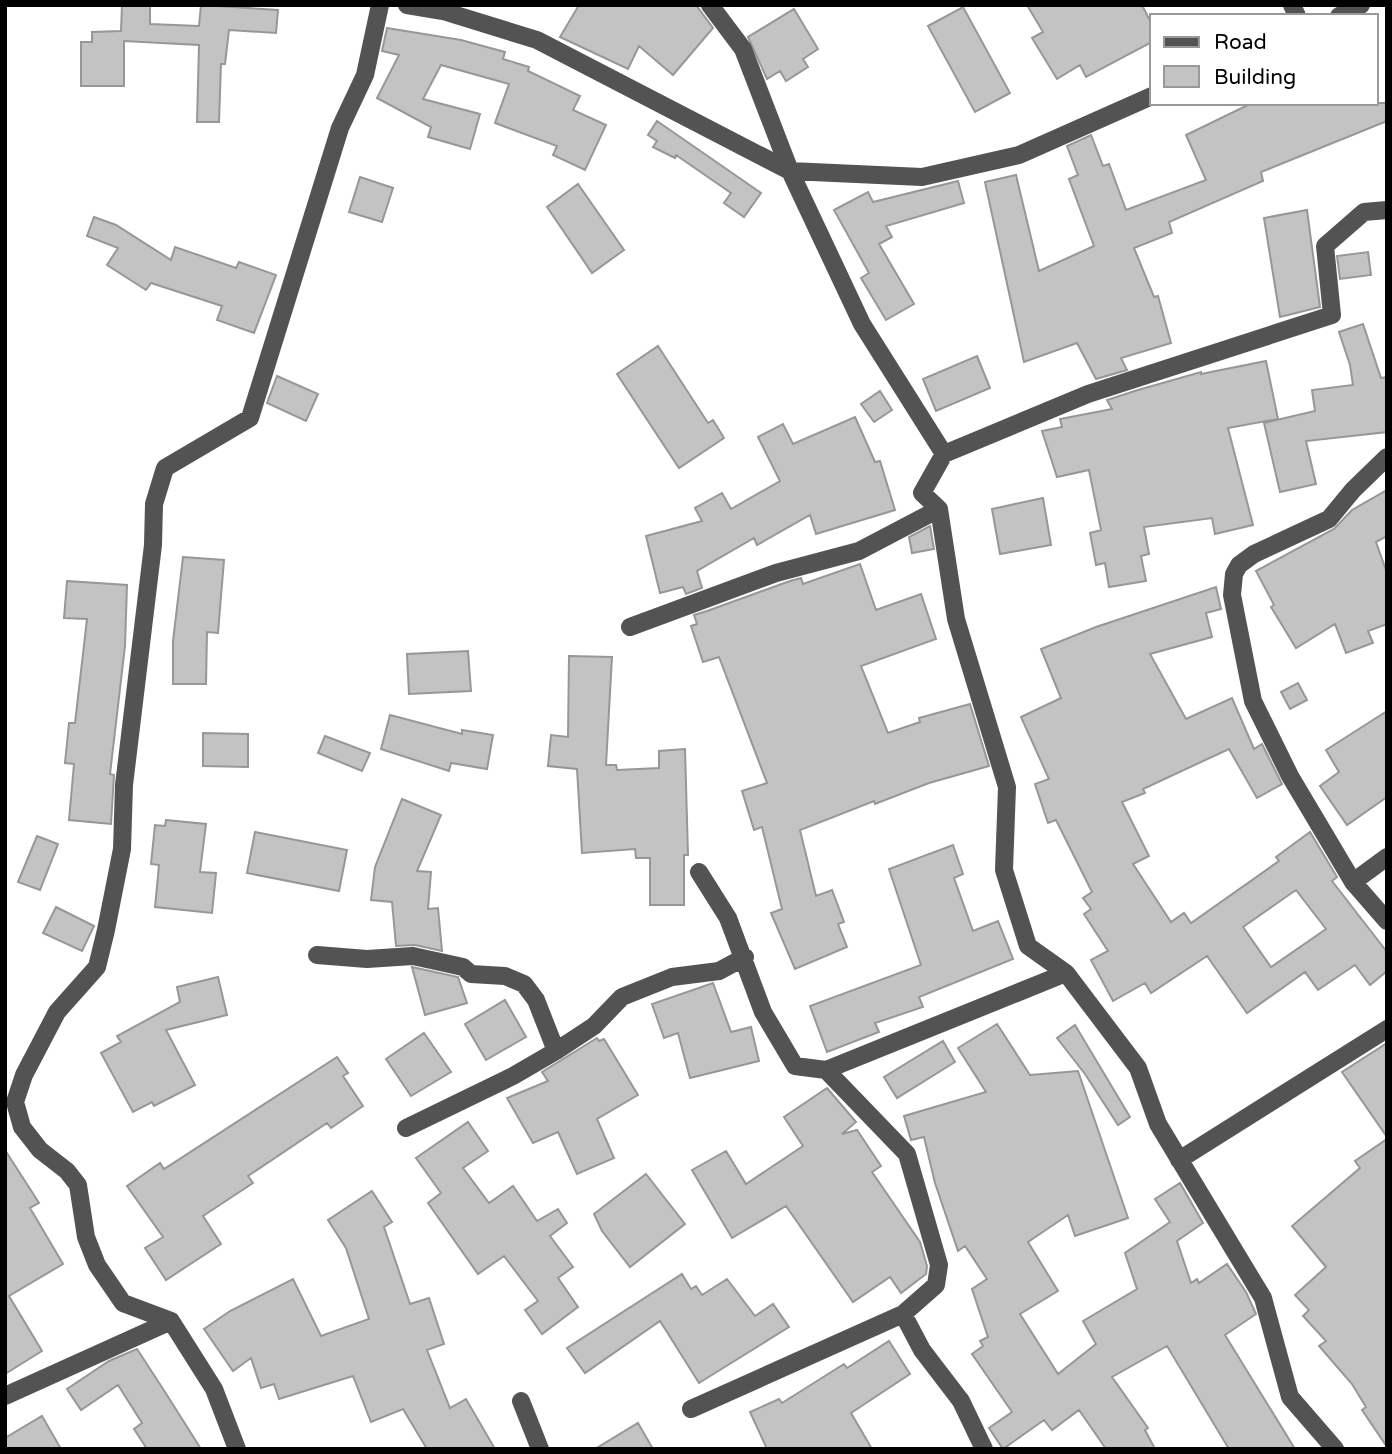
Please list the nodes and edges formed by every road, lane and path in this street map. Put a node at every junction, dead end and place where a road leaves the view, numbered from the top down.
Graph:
1 (380, 5) edge
2 (407, 5) edge
3 (710, 5) edge
4 (1361, 5) edge
5 (1343, 14) edge
6 (1150, 97) edge
7 (790, 171) junction
8 (1387, 210) edge
9 (944, 454) junction
10 (1387, 457) edge
11 (939, 509) junction
12 (630, 627) dead end
13 (1387, 858) edge
14 (699, 872) dead end
15 (1353, 882) junction
16 (1387, 921) edge
17 (317, 955) dead end
18 (745, 957) junction
19 (1066, 973) junction
20 (1387, 1029) edge
21 (556, 1051) junction
22 (826, 1070) junction
23 (406, 1128) dead end
24 (1179, 1160) junction
25 (903, 1314) junction
26 (171, 1321) junction
27 (5, 1396) edge
28 (521, 1401) dead end
29 (691, 1409) dead end
30 (237, 1449) edge
31 (540, 1449) edge
32 (984, 1449) edge
33 (1335, 1449) edge

1 - 26 street
2 - 7 street
3 - 7 street
4 - 5 street
6 - 7 street
7 - 9 street
8 - 9 street
9 - 11 street
10 - 15 street
11 - 12 street
11 - 19 street
13 - 15 street
14 - 18 street
15 - 16 street
17 - 21 street
18 - 21 street
18 - 22 street
19 - 22 street
19 - 24 street
20 - 24 street
21 - 23 street
22 - 25 street
24 - 33 street
25 - 29 street
25 - 32 street
26 - 27 street
26 - 30 street
28 - 31 street

